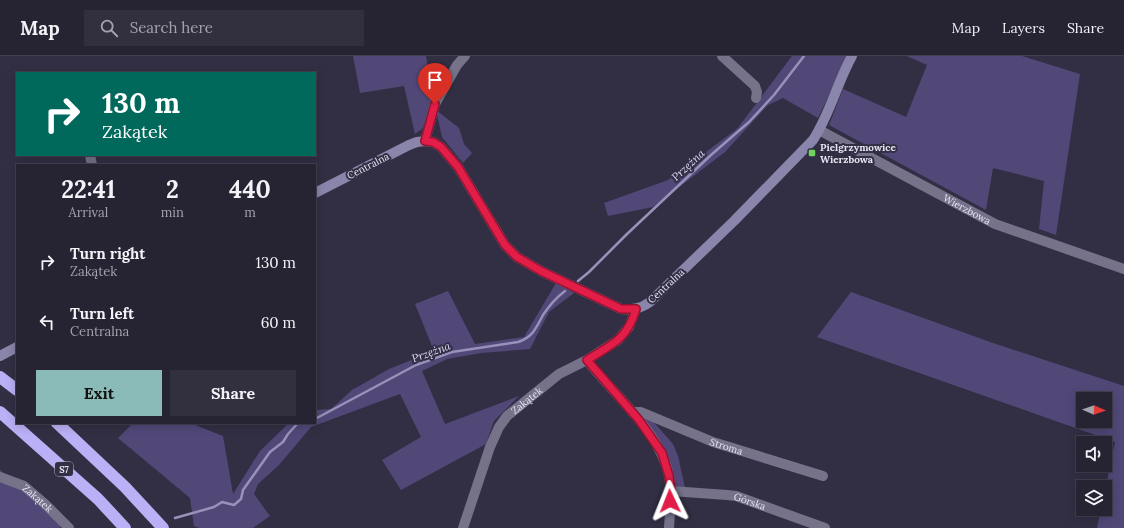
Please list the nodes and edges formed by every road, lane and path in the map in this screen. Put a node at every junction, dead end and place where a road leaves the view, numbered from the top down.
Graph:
1 (465, 56) edge
2 (722, 56) edge
3 (852, 56) edge
4 (756, 98) dead end
5 (819, 130) junction
6 (425, 141) junction
7 (316, 192) edge
8 (1124, 269) edge
9 (636, 309) junction
10 (16, 348) edge
11 (0, 356) edge
12 (587, 360) junction
13 (0, 377) edge
14 (16, 389) edge
15 (0, 412) edge
16 (632, 412) junction
17 (58, 424) edge
18 (823, 476) dead end
19 (0, 477) edge
20 (671, 491) junction
21 (69, 528) edge
22 (125, 528) edge
23 (163, 528) edge
24 (463, 528) edge
25 (669, 528) edge
26 (825, 528) edge

1 - 6 street
2 - 4 street
3 - 5 street, Centralna
5 - 8 street, Wierzbowa
5 - 9 street, Centralna
6 - 7 street, Centralna
6 - 9 street, Centralna
9 - 12 street, Zakątek
10 - 11 street
12 - 16 street
12 - 24 street, Zakątek
13 - 14 highway
15 - 22 highway, S7
16 - 18 street, Stroma
16 - 20 street
17 - 23 highway
19 - 21 street, Zakątek
20 - 25 street
20 - 26 street, Górska

